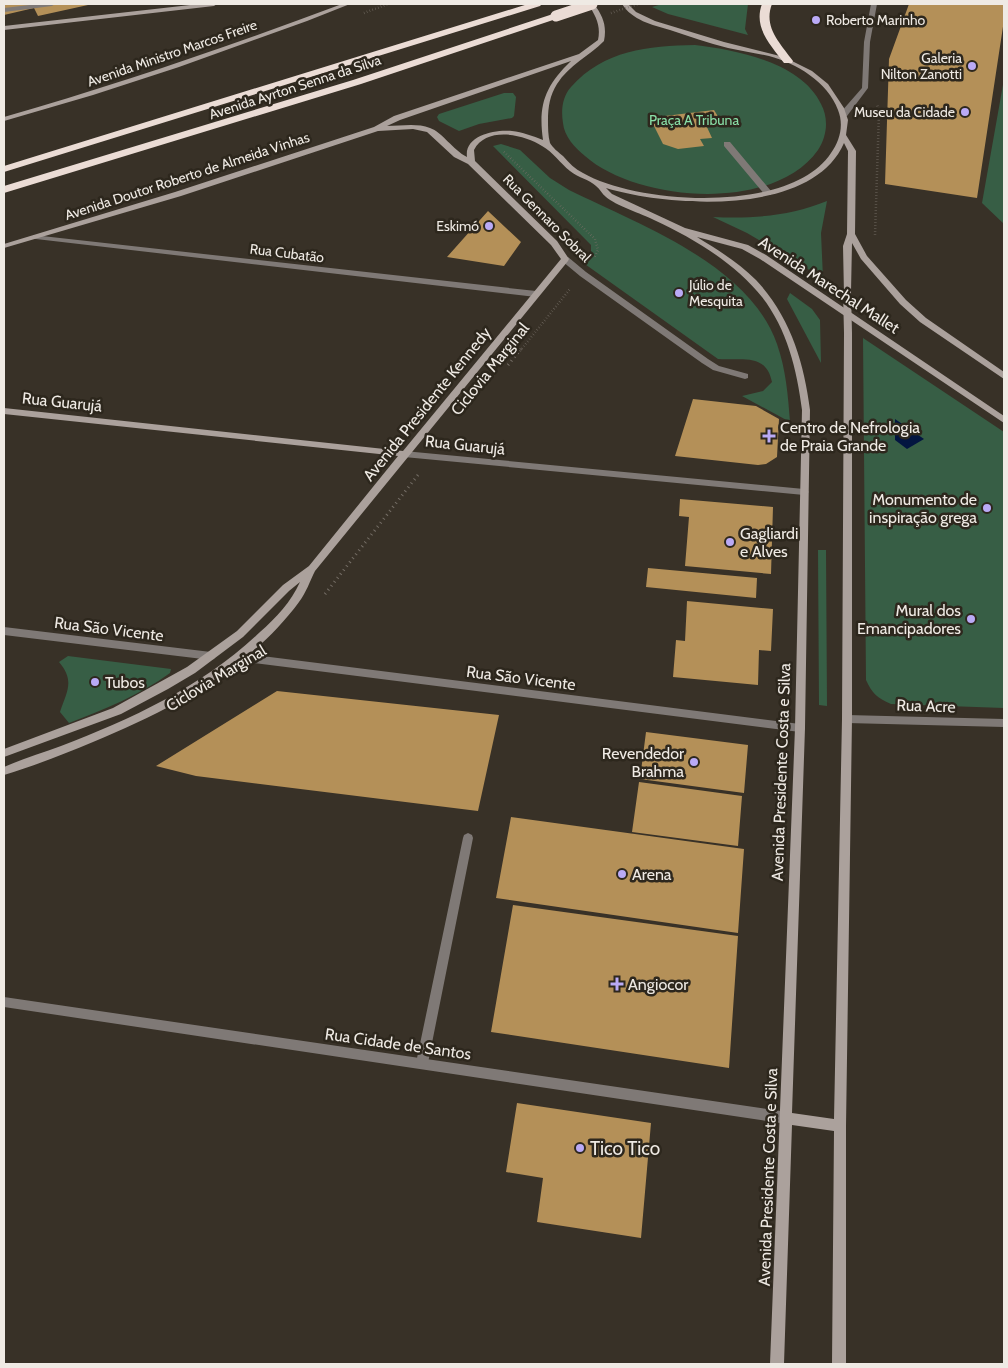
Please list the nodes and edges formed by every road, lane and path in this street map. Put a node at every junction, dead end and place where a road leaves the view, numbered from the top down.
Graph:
1 (52, 4) edge
2 (214, 4) edge
3 (347, 4) edge
4 (537, 4) edge
5 (592, 4) edge
6 (624, 4) edge
7 (767, 4) edge
8 (874, 4) edge
9 (4, 10) edge
10 (4, 28) edge
11 (579, 56) junction
12 (788, 61) junction
13 (865, 88) junction
14 (844, 114) junction
15 (4, 120) edge
16 (377, 129) junction
17 (488, 136) junction
18 (844, 137) junction
19 (728, 144) dead end
20 (547, 146) junction
21 (472, 162) junction
22 (4, 169) edge
23 (599, 184) junction
24 (4, 190) edge
25 (768, 193) junction
26 (682, 230) junction
27 (851, 234) junction
28 (36, 237) junction
29 (4, 246) edge
30 (565, 259) junction
31 (876, 272) junction
32 (583, 274) junction
33 (536, 294) junction
34 (508, 366) dead end
35 (745, 376) dead end
36 (1004, 376) edge
37 (4, 411) edge
38 (1004, 420) edge
39 (404, 454) junction
40 (432, 457) junction
41 (804, 492) junction
42 (312, 568) junction
43 (321, 598) dead end
44 (4, 631) edge
45 (211, 656) junction
46 (239, 657) junction
47 (847, 719) junction
48 (1004, 723) edge
49 (800, 728) junction
50 (4, 753) edge
51 (4, 771) edge
52 (468, 838) dead end
53 (4, 1002) edge
54 (422, 1064) junction
55 (787, 1118) junction
56 (840, 1126) junction
57 (777, 1364) edge
58 (839, 1364) edge

1 - 9 street
2 - 10 main road
3 - 15 main road, Avenida Ministro Marcos Freire
4 - 22 highway, Avenida Ayrton Senna da Silva
5 - 11 main road
5 - 24 highway, Avenida Ayrton Senna da Silva, bridge
6 - 12 main road
7 - 12 highway
8 - 13 street
11 - 16 main road
11 - 20 main road
12 - 14 main road
13 - 14 street
13 - 31 path
14 - 18 main road
16 - 21 main road, Rua Gennaro Sobral
16 - 28 main road, Avenida Doutor Roberto de Almeida Vinhas
17 - 20 main road
17 - 21 main road
17 - 32 path, Ciclovia Marginal
18 - 25 main road
18 - 27 main road
19 - 25 street
20 - 23 main road
21 - 30 main road, Rua Gennaro Sobral
23 - 25 main road
23 - 26 main road, Avenida Marechal Mallet
26 - 38 main road, Avenida Marechal Mallet
26 - 41 main road, Avenida Presidente Costa e Silva
27 - 31 main road, Avenida Marechal Mallet
27 - 47 main road, bridge
28 - 29 main road, Avenida Doutor Roberto de Almeida Vinhas
28 - 33 street, Rua Cubatão
30 - 32 street, Rua Gennaro Sobral
30 - 33 main road, Avenida Presidente Kennedy
31 - 36 main road, Avenida Marechal Mallet
32 - 34 path, Ciclovia Marginal
32 - 35 street, Rua Gennaro Sobral
33 - 39 main road, Avenida Presidente Kennedy
37 - 39 main road, Rua Guarujá
39 - 40 street, Rua Guarujá
39 - 42 main road, Avenida Presidente Kennedy
40 - 41 street, Rua Guarujá
40 - 43 path
41 - 49 main road, Avenida Presidente Costa e Silva
42 - 45 main road, Avenida Presidente Kennedy
42 - 46 main road, Avenida Presidente Kennedy
44 - 45 street, Rua São Vicente
45 - 50 main road, Avenida Presidente Kennedy
46 - 49 street, Rua São Vicente
46 - 51 main road, Avenida Presidente Kennedy
47 - 48 street, Rua Acre
47 - 56 main road
49 - 55 main road, Avenida Presidente Costa e Silva
52 - 54 street
53 - 54 street, Rua Cidade de Santos
54 - 55 street, Rua Cidade de Santos
55 - 56 main road
55 - 57 main road, Avenida Presidente Costa e Silva
56 - 58 main road

